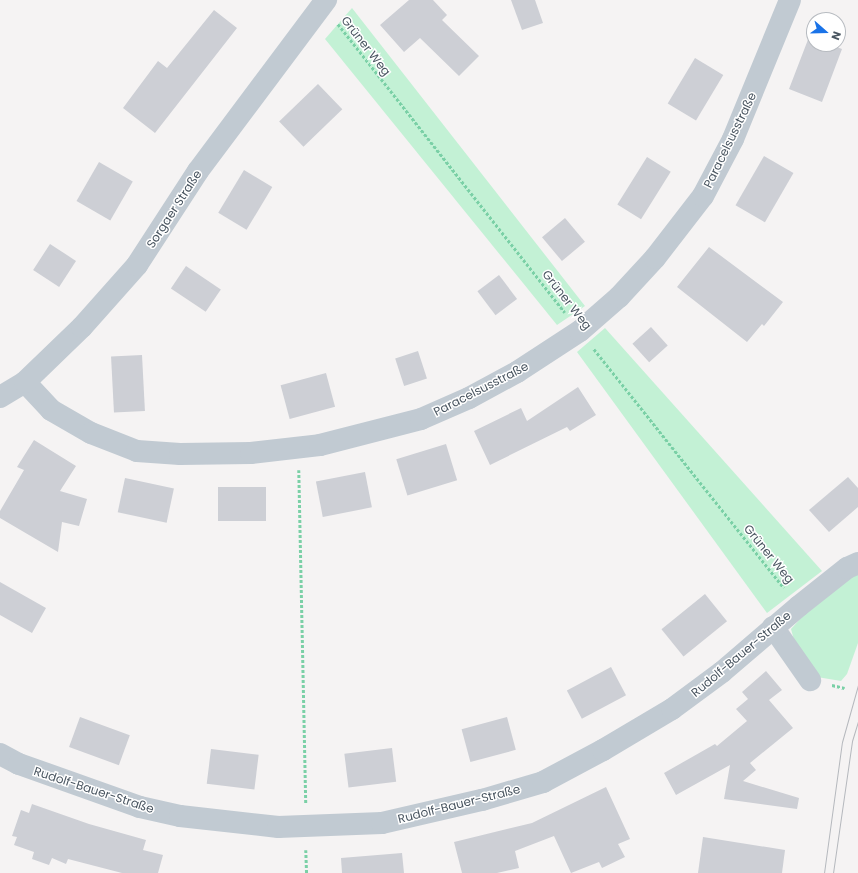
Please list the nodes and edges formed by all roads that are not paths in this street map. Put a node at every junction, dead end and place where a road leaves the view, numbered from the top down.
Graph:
1 (790, 0) edge
2 (324, 3) edge
3 (25, 382) junction
4 (0, 397) edge
5 (858, 563) edge
6 (773, 627) junction
7 (810, 680) dead end
8 (0, 754) edge

1 - 3 street, Paracelsusstraße
2 - 3 street, Sorgaer Straße
3 - 4 street, Sorgaer Straße
5 - 6 street, Rudolf-Bauer-Straße
6 - 7 street
6 - 8 street, Rudolf-Bauer-Straße

